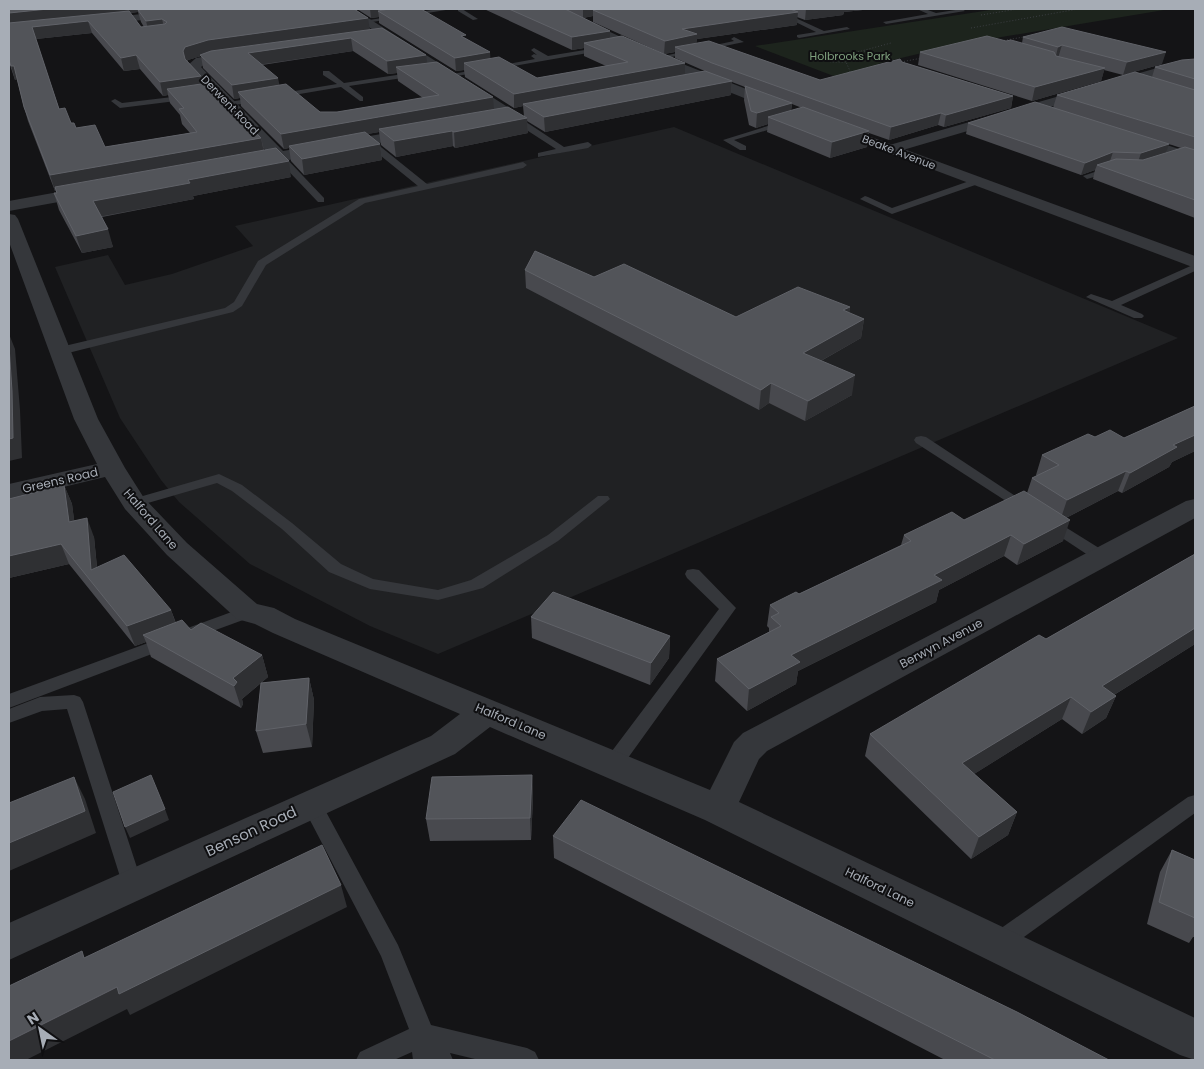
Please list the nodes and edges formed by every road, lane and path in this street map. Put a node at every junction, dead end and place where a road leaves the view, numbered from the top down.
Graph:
1 (207, 9) edge
2 (347, 9) edge
3 (449, 9) edge
4 (471, 9) edge
5 (552, 9) edge
6 (790, 9) edge
7 (920, 9) edge
8 (459, 10) edge
9 (774, 10) edge
10 (962, 11) dead end
11 (757, 13) edge
12 (936, 15) junction
13 (595, 18) edge
14 (475, 19) dead end
15 (366, 21) junction
16 (577, 21) junction
17 (886, 22) dead end
18 (86, 23) edge
19 (847, 29) dead end
20 (823, 33) junction
21 (386, 34) junction
22 (367, 36) edge
23 (799, 36) dead end
24 (1028, 36) edge
25 (999, 42) edge
26 (627, 45) junction
27 (751, 46) dead end
28 (530, 48) dead end
29 (863, 50) dead end
30 (250, 53) edge
31 (534, 56) dead end
32 (928, 56) edge
33 (657, 58) junction
34 (1150, 58) edge
35 (548, 61) junction
36 (901, 62) junction
37 (907, 64) edge
38 (1178, 66) junction
39 (1195, 66) edge
40 (326, 72) dead end
41 (424, 72) edge
42 (442, 72) junction
43 (1095, 74) edge
44 (706, 79) junction
45 (1127, 80) junction
46 (677, 84) edge
47 (343, 85) junction
48 (1156, 86) edge
49 (198, 95) edge
50 (360, 99) dead end
51 (1011, 101) edge
52 (229, 104) junction
53 (119, 107) dead end
54 (1030, 108) junction
55 (532, 111) edge
56 (511, 115) junction
57 (1057, 115) edge
58 (799, 117) joint
59 (491, 119) edge
60 (817, 121) edge
61 (434, 129) edge
62 (717, 135) dead end
63 (1121, 135) edge
64 (727, 140) junction
65 (368, 141) junction
66 (588, 145) dead end
67 (743, 148) dead end
68 (891, 149) junction
69 (563, 150) junction
70 (541, 155) dead end
71 (280, 157) junction
72 (1190, 157) edge
73 (1166, 161) edge
74 (232, 165) edge
75 (523, 165) dead end
76 (1119, 169) edge
77 (1087, 176) edge
78 (978, 182) junction
79 (424, 187) junction
80 (106, 188) edge
81 (865, 199) dead end
82 (321, 200) dead end
83 (9, 206) edge
84 (9, 219) edge
85 (1195, 262) edge
86 (1195, 267) edge
87 (1091, 297) dead end
88 (1112, 305) junction
89 (1138, 316) dead end
90 (60, 351) junction
91 (921, 440) dead end
92 (112, 468) junction
93 (9, 492) edge
94 (603, 499) dead end
95 (134, 503) junction
96 (1195, 508) edge
97 (1102, 557) junction
98 (693, 574) dead end
99 (248, 612) junction
100 (9, 701) edge
101 (486, 710) junction
102 (9, 716) edge
103 (613, 764) junction
104 (311, 803) junction
105 (1195, 803) edge
106 (718, 809) junction
107 (133, 886) junction
108 (9, 942) edge
109 (996, 944) junction
110 (423, 1035) junction
111 (1195, 1040) edge
112 (368, 1060) edge
113 (425, 1060) edge
114 (440, 1060) edge
115 (527, 1060) edge

1 - 18 street
2 - 15 street
3 - 15 lane
4 - 8 lane
5 - 16 street
6 - 9 street
7 - 12 lane
8 - 14 lane
9 - 11 street
9 - 20 lane
10 - 12 lane
12 - 17 lane
13 - 16 lane
15 - 21 street
16 - 26 street
19 - 20 lane
20 - 23 lane
21 - 22 street
21 - 42 street
24 - 25 path
26 - 33 street
26 - 35 lane
27 - 33 lane
28 - 35 lane
29 - 36 path
30 - 52 street, Derwent Road
31 - 35 lane
32 - 36 path
33 - 44 street
34 - 38 street
35 - 42 lane
36 - 37 path
38 - 39 street
38 - 45 street
40 - 47 lane
41 - 47 lane
42 - 56 street
43 - 45 street
44 - 46 street
44 - 58 street
45 - 48 street
45 - 54 street
47 - 50 lane
47 - 52 lane
49 - 53 lane
51 - 54 street
52 - 71 street, Derwent Road
54 - 57 street
54 - 68 street
55 - 56 street
56 - 59 street
56 - 69 lane
58 - 64 lane
60 - 68 street, Beake Avenue
61 - 65 street
62 - 64 lane
63 - 72 street
64 - 67 lane
65 - 71 street
65 - 79 lane
66 - 69 lane
68 - 78 street, Beake Avenue
69 - 70 lane
71 - 74 street
71 - 82 lane
72 - 73 lane
75 - 79 lane
76 - 77 lane
78 - 81 lane
78 - 85 street, Beake Avenue
79 - 90 lane
80 - 83 street
84 - 90 street, Halford Lane
86 - 88 lane
87 - 88 lane
88 - 89 lane
90 - 92 street, Halford Lane
91 - 97 lane
92 - 93 street, Greens Road
92 - 95 street, Halford Lane
94 - 95 lane
95 - 99 street, Halford Lane
96 - 97 street, Berwyn Avenue
97 - 106 street, Berwyn Avenue
98 - 103 lane
99 - 100 lane
99 - 101 street, Halford Lane
101 - 103 street, Halford Lane
101 - 104 street, Benson Road
102 - 107 lane
103 - 106 street, Halford Lane
104 - 107 street, Benson Road
104 - 110 lane
105 - 109 lane
106 - 109 street, Halford Lane
107 - 108 street, Benson Road
109 - 111 street, Halford Lane
110 - 112 lane
110 - 113 lane
110 - 114 lane
110 - 115 lane

